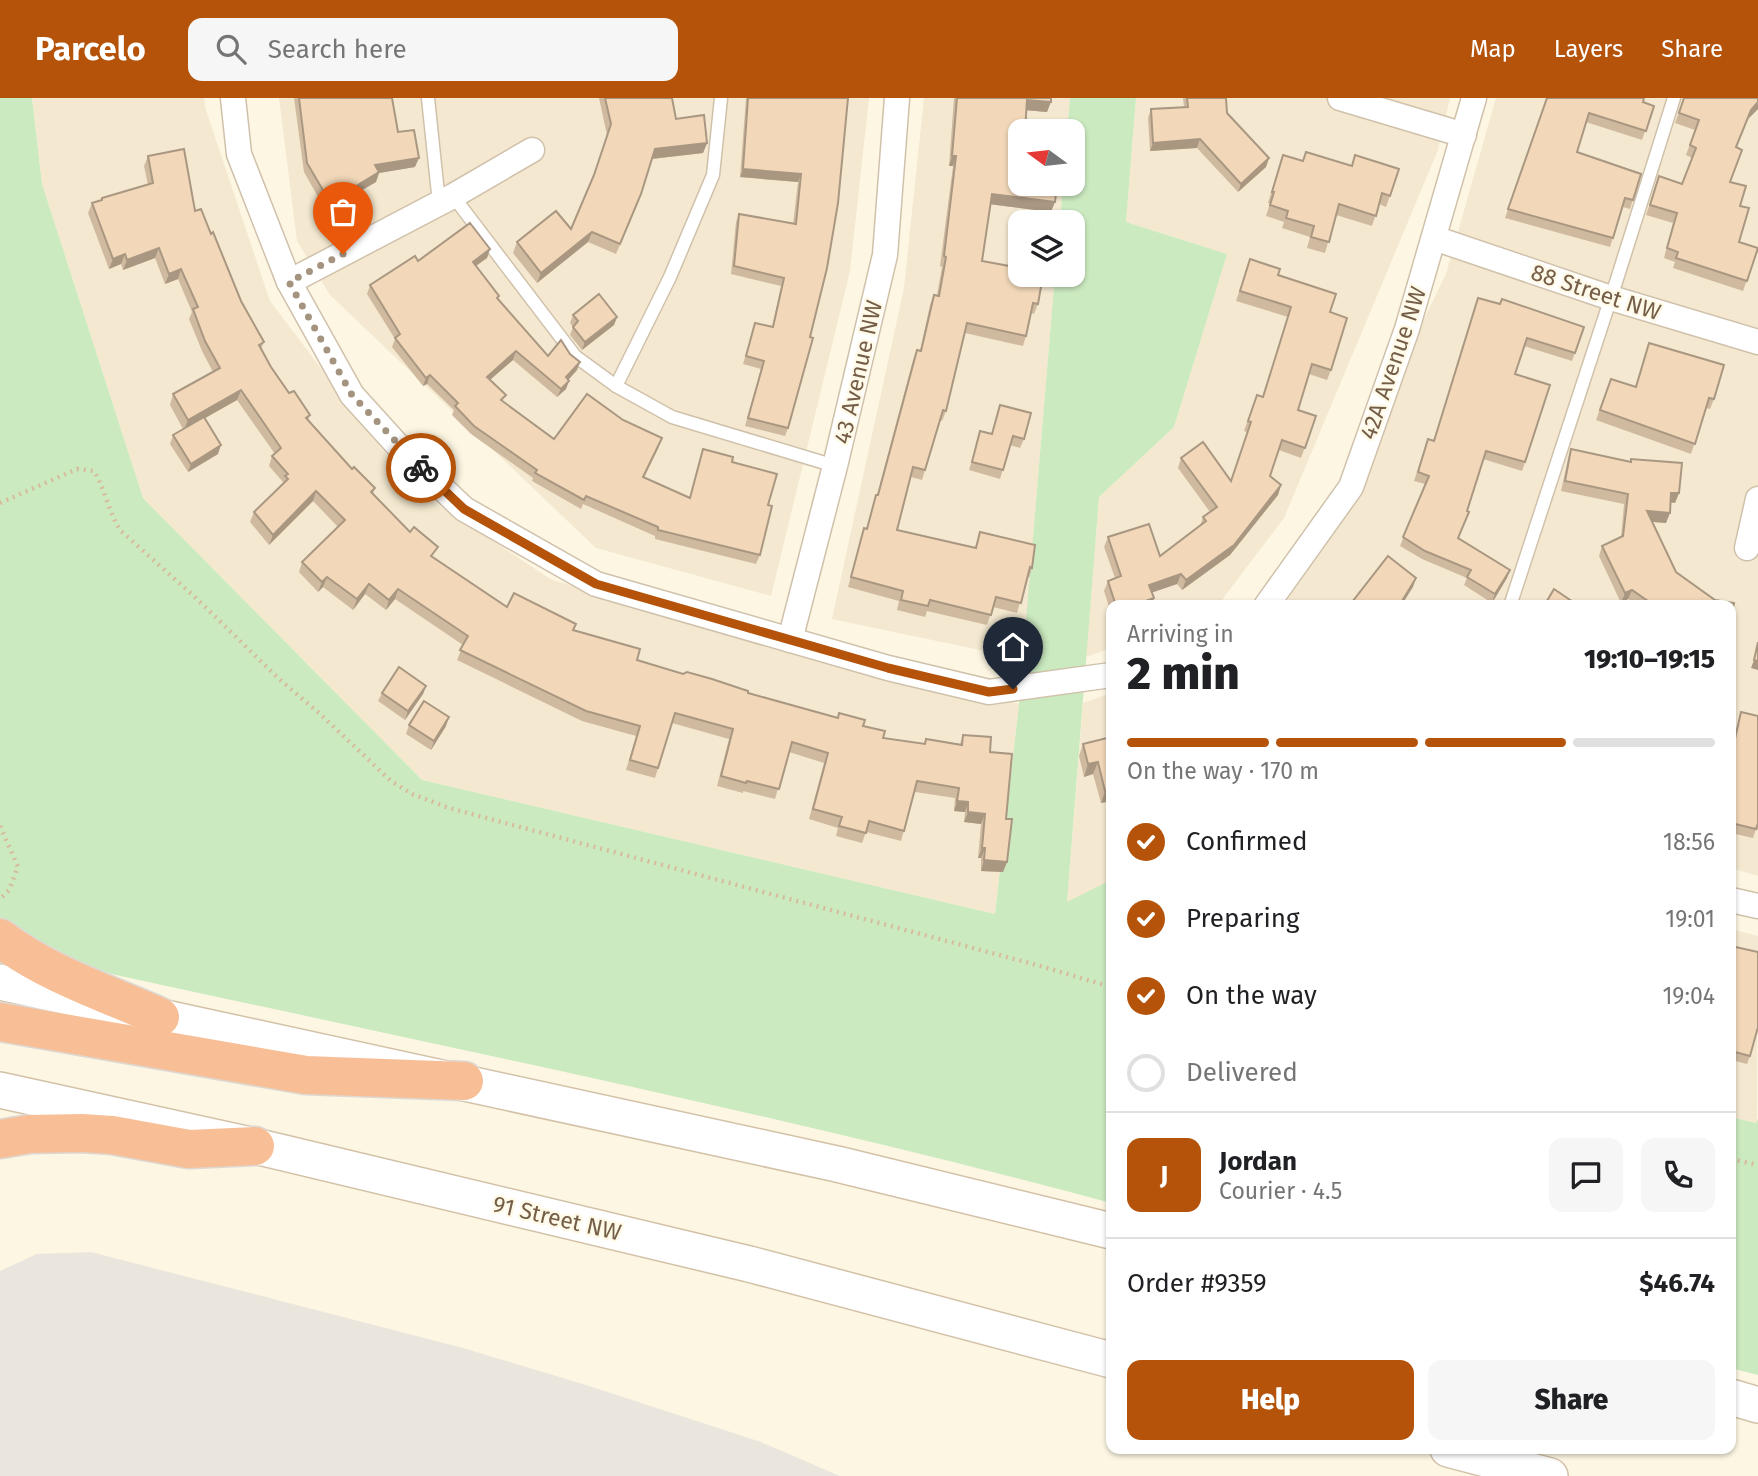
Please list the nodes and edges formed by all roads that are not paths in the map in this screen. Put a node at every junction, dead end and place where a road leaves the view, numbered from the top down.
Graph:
1 (233, 98) edge
2 (428, 98) edge
3 (721, 98) edge
4 (897, 98) edge
5 (1340, 98) edge
6 (1474, 98) edge
7 (1674, 98) edge
8 (1464, 135) junction
9 (532, 150) dead end
10 (446, 200) junction
11 (1434, 238) junction
12 (289, 282) junction
13 (1611, 299) junction
14 (1758, 342) edge
15 (617, 386) junction
16 (835, 466) junction
17 (1758, 499) edge
18 (1747, 548) dead end
19 (1270, 600) edge
20 (1512, 600) edge
21 (790, 640) junction
22 (1106, 676) edge
23 (1736, 901) edge
24 (1758, 906) edge
25 (0, 938) edge
26 (0, 982) edge
27 (160, 1017) junction
28 (0, 1022) edge
29 (464, 1082) junction
30 (0, 1090) edge
31 (0, 1139) edge
32 (255, 1146) junction
33 (1106, 1230) edge
34 (1106, 1359) edge
35 (1736, 1398) edge
36 (1758, 1405) edge
37 (1467, 1454) edge
38 (1550, 1476) edge

1 - 12 street
2 - 10 lane
3 - 15 lane
4 - 16 street, 43 Avenue NW
5 - 8 street
6 - 8 street, 42A Avenue NW
7 - 13 lane
8 - 11 street, 42A Avenue NW
9 - 10 street
10 - 12 street
10 - 15 lane
11 - 13 street, 88 Street NW
11 - 19 street, 42A Avenue NW
12 - 21 street
13 - 14 street, 88 Street NW
13 - 20 lane
15 - 16 lane
16 - 21 street, 43 Avenue NW
17 - 18 street
21 - 22 street
23 - 24 street
25 - 27 highway
26 - 27 main road
27 - 29 main road
28 - 29 highway
29 - 33 main road
30 - 32 main road, 91 Street NW
31 - 32 highway
32 - 34 main road, 91 Street NW
35 - 36 main road
37 - 38 main road

